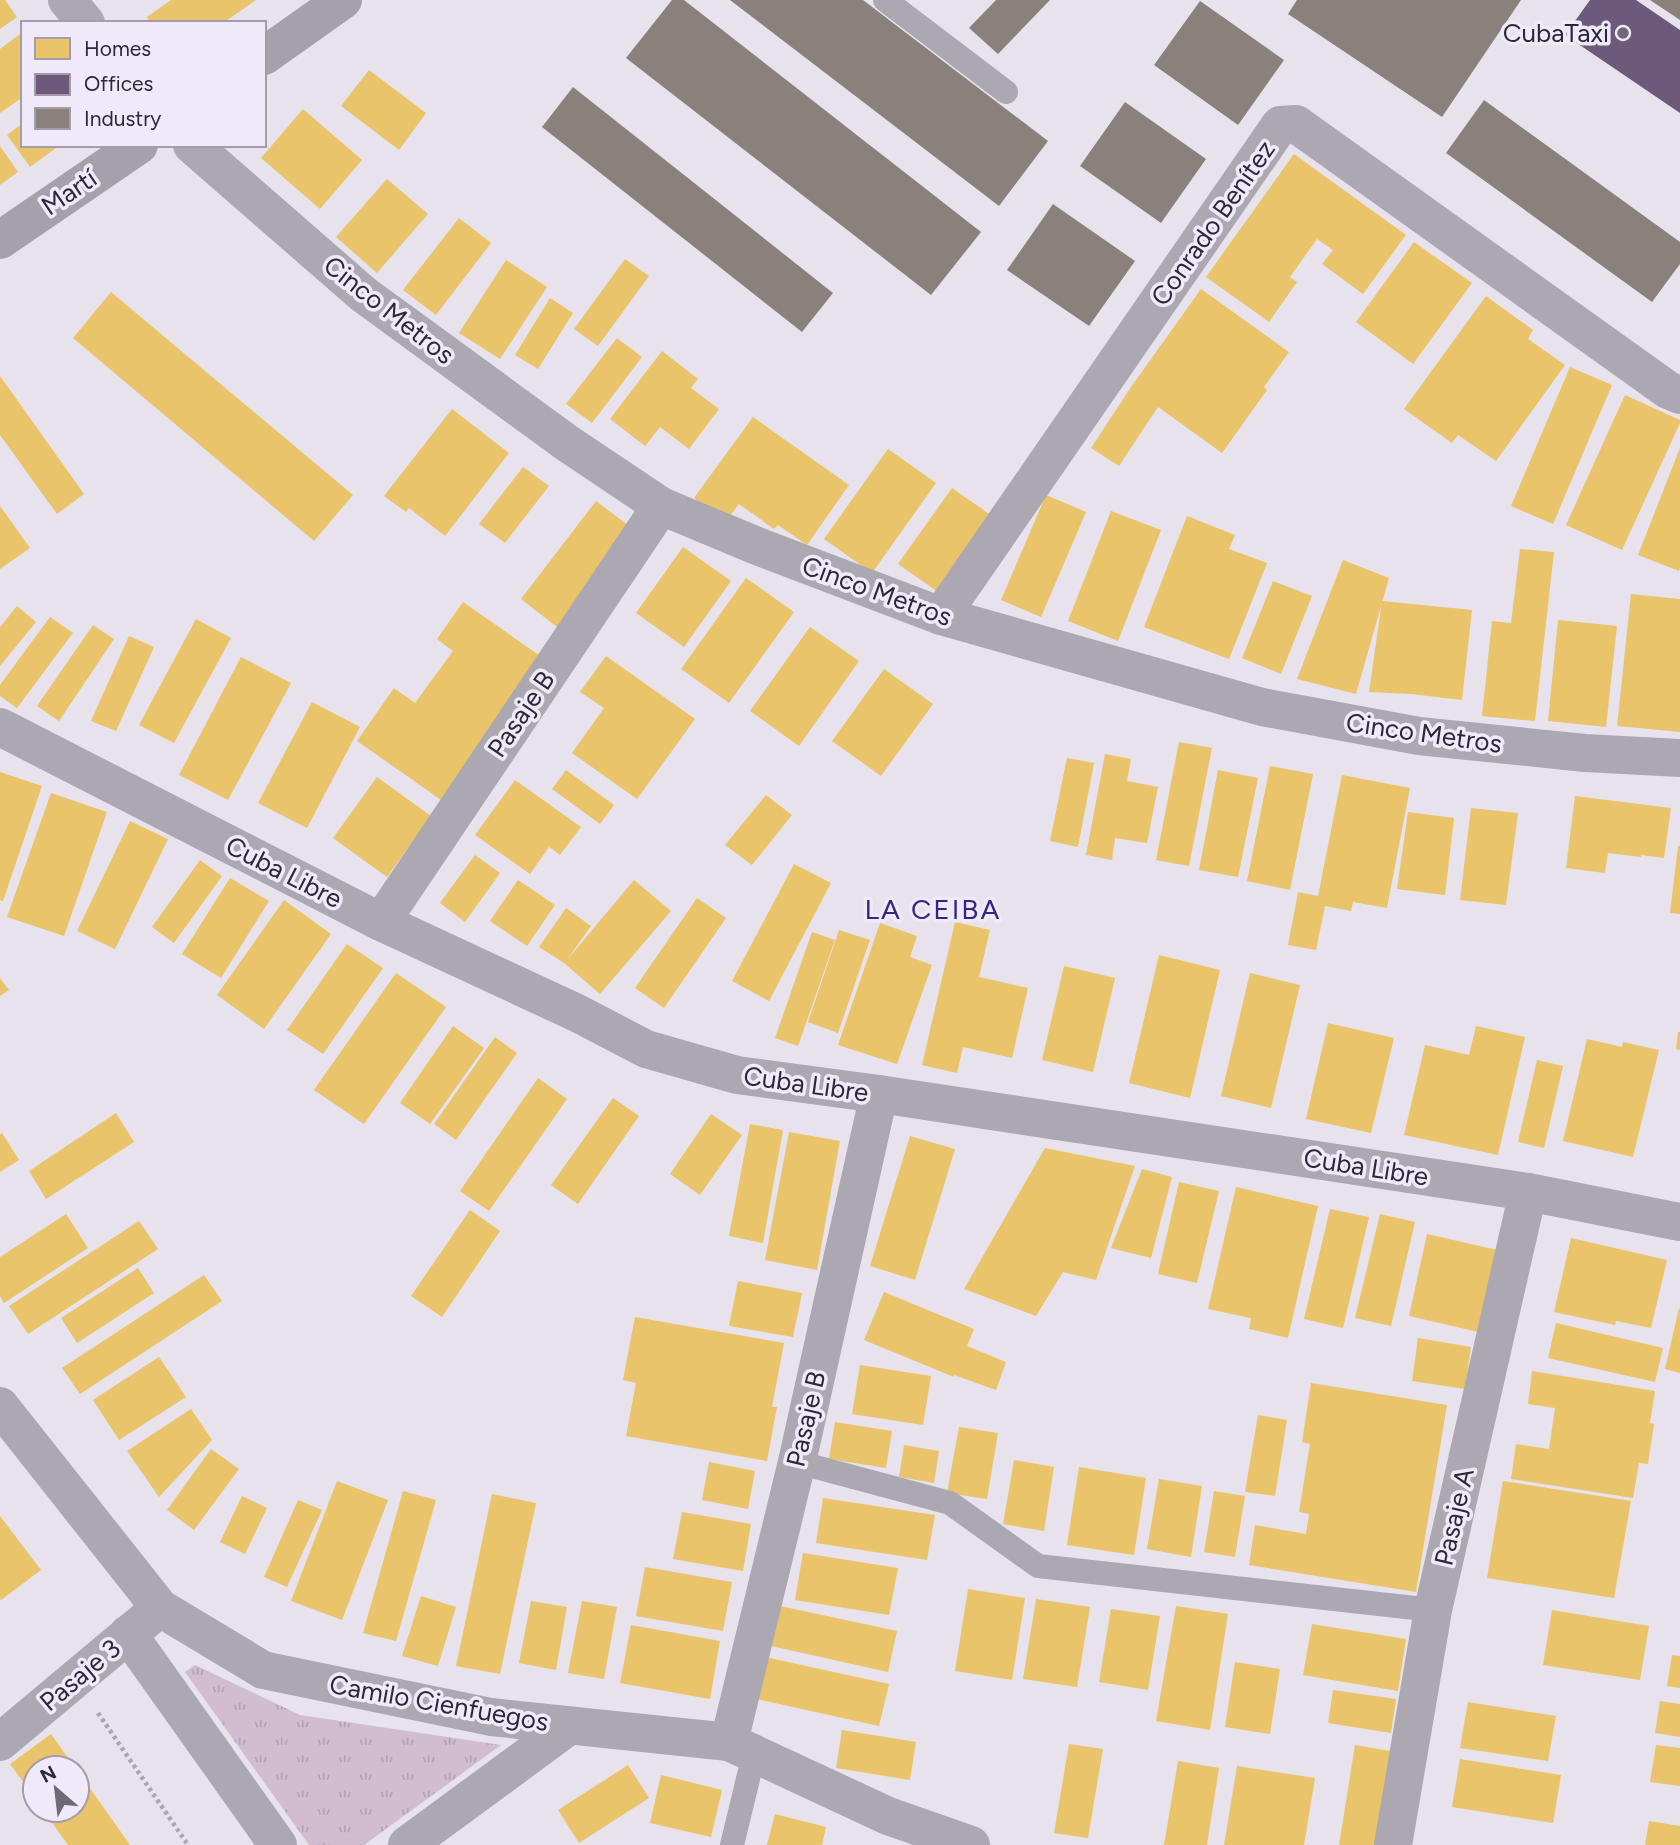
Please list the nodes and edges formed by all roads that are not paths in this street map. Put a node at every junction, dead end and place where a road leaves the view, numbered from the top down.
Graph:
1 (67, 0) edge
2 (343, 0) edge
3 (885, 0) edge
4 (84, 21) edge
5 (266, 56) edge
6 (1006, 92) dead end
7 (136, 147) edge
8 (194, 147) edge
9 (0, 240) edge
10 (1680, 395) edge
11 (661, 506) junction
12 (941, 616) junction
13 (0, 727) edge
14 (1680, 758) edge
15 (381, 922) junction
16 (879, 1094) junction
17 (1528, 1192) junction
18 (1680, 1222) edge
19 (0, 1406) edge
20 (797, 1462) junction
21 (160, 1608) junction
22 (1433, 1610) junction
23 (128, 1634) junction
24 (569, 1726) junction
25 (2, 1736) edge
26 (742, 1748) junction
27 (278, 1845) edge
28 (407, 1845) edge
29 (732, 1845) edge
30 (971, 1845) edge
31 (1393, 1845) edge

1 - 4 street
2 - 5 street
3 - 6 lane
7 - 9 street, Martí
8 - 11 street, Cinco Metros
10 - 12 street, Conrado Benítez
11 - 12 street, Cinco Metros
11 - 15 street, Pasaje B
12 - 14 street, Cinco Metros
13 - 15 street, Cuba Libre
15 - 16 street, Cuba Libre
16 - 17 street, Cuba Libre
16 - 20 street, Pasaje B
17 - 18 street, Cuba Libre
17 - 22 street, Pasaje A
19 - 21 street, Camilo Cienfuegos
20 - 22 lane
20 - 26 street, Pasaje B
21 - 23 street, Pasaje 3
21 - 24 street, Camilo Cienfuegos
22 - 31 street, Pasaje A
23 - 25 street, Pasaje 3
23 - 27 street
24 - 26 street, Camilo Cienfuegos
24 - 28 street
26 - 29 lane
26 - 30 street, Camilo Cienfuegos

